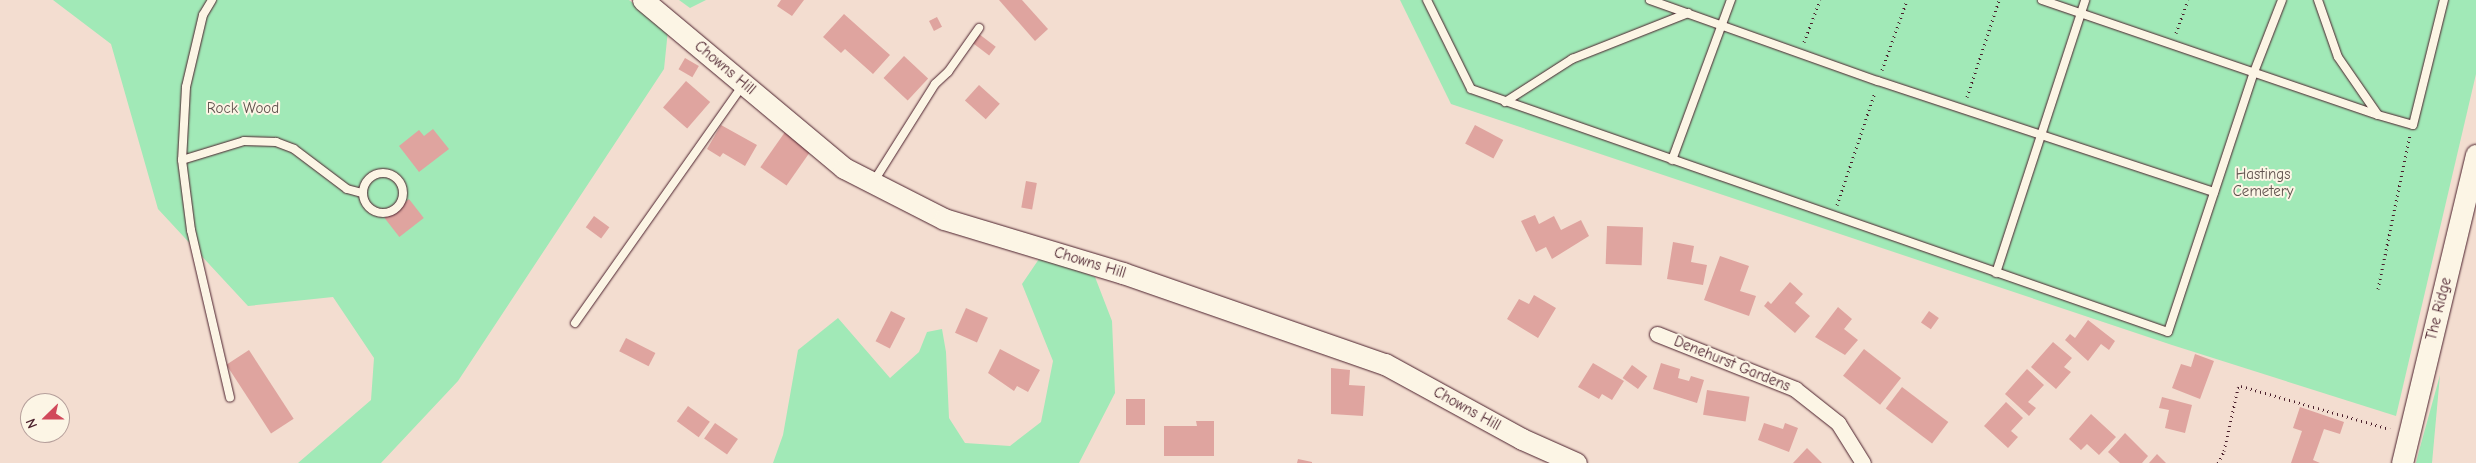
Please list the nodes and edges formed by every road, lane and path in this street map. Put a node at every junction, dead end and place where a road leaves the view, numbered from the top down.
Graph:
1 (212, 0) edge
2 (643, 0) edge
3 (1427, 0) edge
4 (1650, 0) edge
5 (1731, 0) edge
6 (1820, 0) edge
7 (1907, 0) edge
8 (1999, 0) edge
9 (2042, 0) edge
10 (2085, 0) edge
11 (2188, 0) edge
12 (2282, 0) edge
13 (2318, 0) edge
14 (2444, 0) edge
15 (1688, 13) junction
16 (2080, 13) junction
17 (1722, 25) junction
18 (979, 28) dead end
19 (2172, 46) junction
20 (1801, 52) junction
21 (2254, 72) junction
22 (1878, 80) junction
23 (744, 84) junction
24 (1505, 102) junction
25 (1964, 108) junction
26 (2378, 115) junction
27 (2412, 125) junction
28 (2044, 133) junction
29 (2476, 155) edge
30 (182, 160) junction
31 (1672, 160) junction
32 (873, 182) junction
33 (2214, 192) junction
34 (362, 193) junction
35 (1833, 218) junction
36 (1996, 273) junction
37 (2378, 289) dead end
38 (575, 323) dead end
39 (1657, 334) dead end
40 (230, 398) dead end
41 (2408, 434) junction
42 (1576, 463) edge
43 (1863, 463) edge
44 (2218, 463) edge
45 (2402, 463) edge

1 - 30 lane
2 - 23 street, Chowns Hill
3 - 24 lane
4 - 15 lane
5 - 17 lane
6 - 20 path
7 - 22 path
8 - 25 path
9 - 16 lane
10 - 16 lane
11 - 19 path
12 - 21 lane
13 - 26 lane
14 - 27 lane
15 - 17 lane
15 - 24 lane
16 - 19 lane
16 - 28 lane
17 - 20 lane
17 - 31 lane
18 - 32 lane
19 - 21 lane
20 - 22 lane
21 - 26 lane
21 - 33 lane
22 - 25 lane
22 - 35 path
23 - 32 street, Chowns Hill
23 - 38 lane
24 - 31 lane
25 - 28 lane
26 - 27 lane
27 - 37 path
28 - 33 lane
28 - 36 lane
29 - 41 street, The Ridge
30 - 34 lane
30 - 40 lane
31 - 35 lane
32 - 42 street, Chowns Hill
33 - 36 lane
34 - 34 lane
35 - 36 lane
39 - 43 street, Denehurst Gardens
41 - 44 path
41 - 45 street, The Ridge

